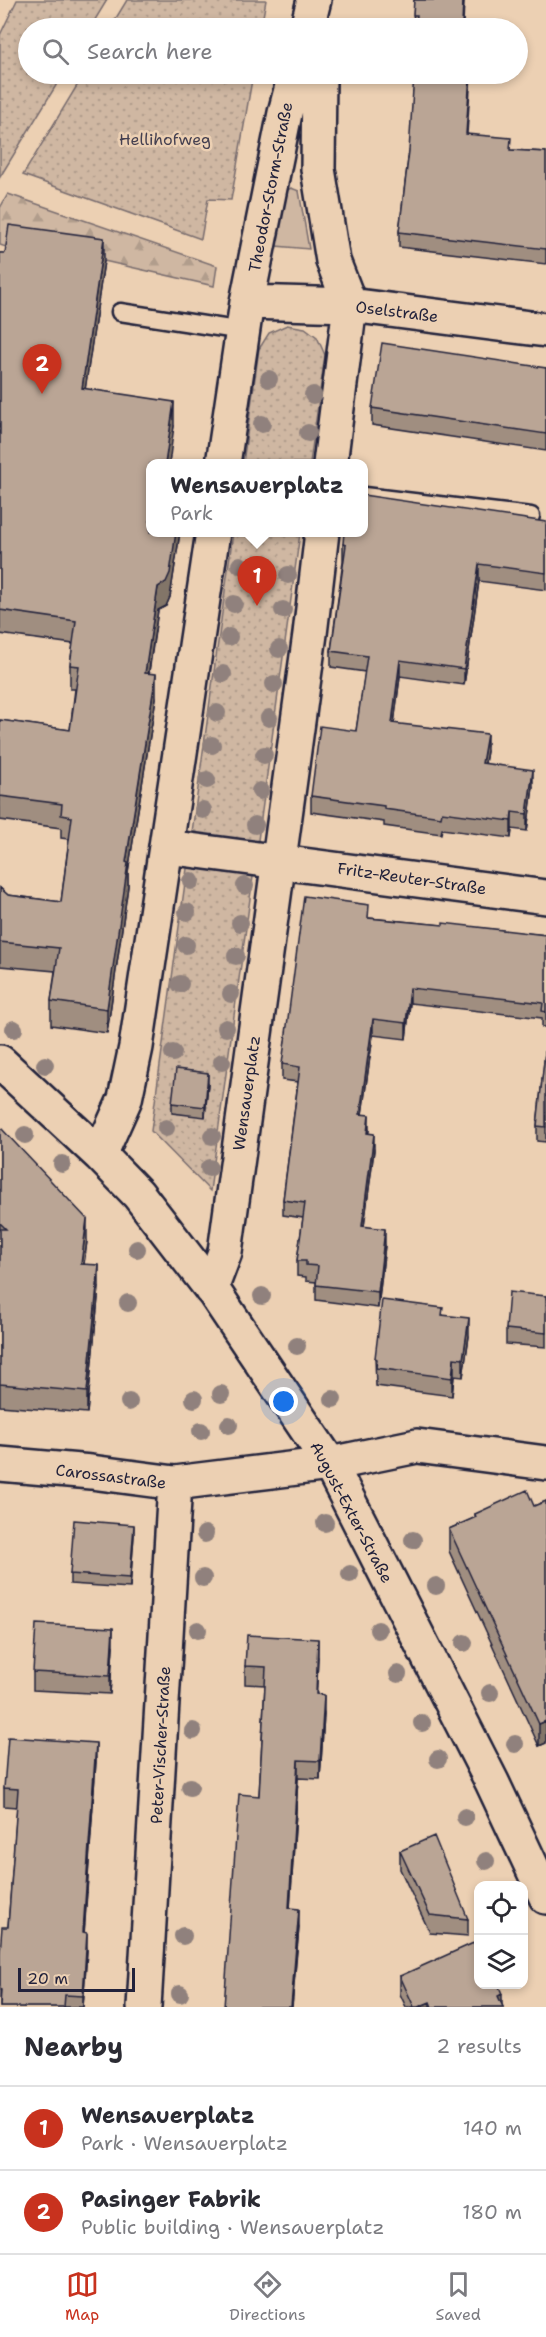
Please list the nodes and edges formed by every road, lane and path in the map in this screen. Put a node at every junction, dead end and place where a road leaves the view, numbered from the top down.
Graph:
1 (314, 0) edge
2 (321, 0) edge
3 (310, 18) edge
4 (320, 18) edge
5 (292, 84) edge
6 (319, 84) edge
7 (350, 305) junction
8 (120, 312) dead end
9 (245, 316) junction
10 (546, 330) edge
11 (224, 459) edge
12 (331, 459) edge
13 (368, 496) edge
14 (531, 516) dead end
15 (212, 537) edge
16 (321, 537) edge
17 (167, 847) junction
18 (278, 860) junction
19 (546, 897) edge
20 (0, 1062) edge
21 (100, 1155) junction
22 (211, 1289) junction
23 (0, 1464) edge
24 (330, 1464) junction
25 (546, 1464) edge
26 (175, 1483) junction
27 (546, 1897) edge
28 (144, 2007) edge

1 - 3 street
2 - 4 street
5 - 9 street, Theodor-Storm-Straße
6 - 7 street, Theodor-Storm-Straße
7 - 9 street, Oselstraße
7 - 10 street, Oselstraße
7 - 12 street
8 - 9 lane
9 - 11 street
13 - 14 lane
15 - 17 street
16 - 18 street, Wensauerplatz
17 - 18 street
17 - 21 street
18 - 19 street, Fritz-Reuter-Straße
18 - 22 street, Wensauerplatz
20 - 21 street, August-Exter-Straße
21 - 22 street, August-Exter-Straße
22 - 24 street, August-Exter-Straße
23 - 26 street, Carossastraße
24 - 25 street, Carossastraße
24 - 26 street, Carossastraße
24 - 27 street, August-Exter-Straße
26 - 28 street, Peter-Vischer-Straße

